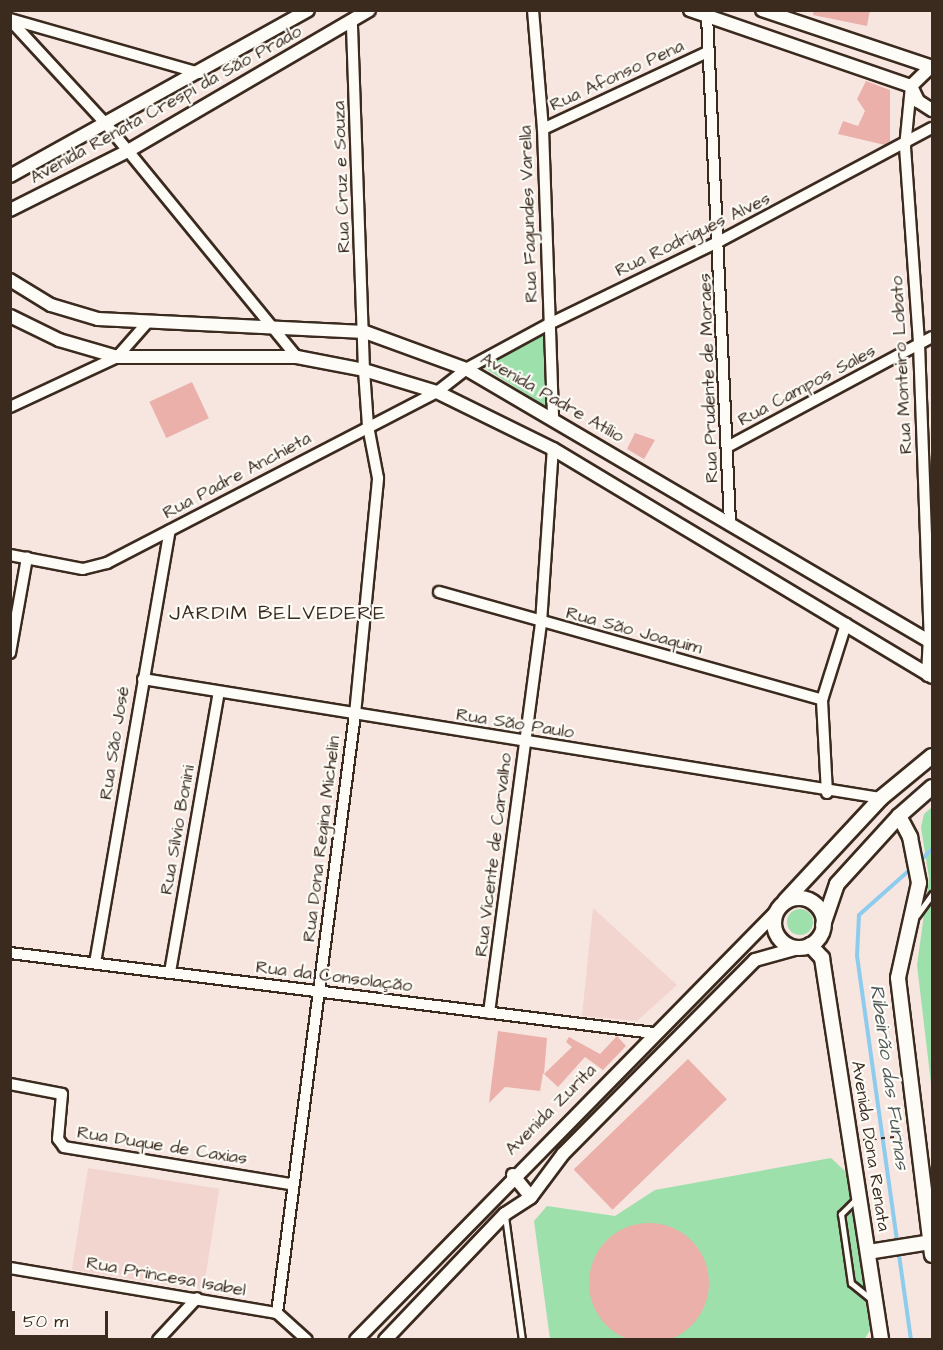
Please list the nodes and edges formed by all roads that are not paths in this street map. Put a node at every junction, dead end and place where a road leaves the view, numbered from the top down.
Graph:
1 (308, 10) edge
2 (369, 10) edge
3 (533, 10) edge
4 (690, 10) edge
5 (766, 11) edge
6 (707, 15) junction
7 (10, 19) edge
8 (352, 22) junction
9 (705, 53) junction
10 (932, 67) edge
11 (199, 73) junction
12 (911, 86) junction
13 (933, 110) edge
14 (106, 124) junction
15 (933, 128) edge
16 (543, 129) junction
17 (905, 147) junction
18 (128, 150) junction
19 (10, 176) edge
20 (10, 210) edge
21 (720, 241) junction
22 (10, 280) edge
23 (10, 316) edge
24 (146, 324) junction
25 (549, 324) junction
26 (275, 328) junction
27 (365, 332) junction
28 (933, 337) edge
29 (919, 344) junction
30 (117, 357) junction
31 (297, 357) junction
32 (466, 369) junction
33 (364, 370) junction
34 (437, 392) junction
35 (10, 407) edge
36 (553, 417) junction
37 (368, 426) junction
38 (729, 446) junction
39 (553, 450) junction
40 (730, 524) junction
41 (170, 530) junction
42 (10, 555) edge
43 (27, 558) junction
44 (439, 592) dead end
45 (541, 623) junction
46 (846, 624) junction
47 (931, 643) edge
48 (10, 653) edge
49 (930, 676) edge
50 (142, 679) junction
51 (219, 692) junction
52 (822, 700) junction
53 (354, 714) junction
54 (525, 742) junction
55 (933, 756) edge
56 (933, 788) edge
57 (827, 793) junction
58 (881, 798) junction
59 (899, 816) junction
60 (933, 894) edge
61 (781, 906) junction
62 (914, 919) junction
63 (824, 925) junction
64 (804, 947) junction
65 (10, 953) edge
66 (95, 963) junction
67 (170, 972) junction
68 (319, 991) junction
69 (489, 1013) junction
70 (653, 1033) junction
71 (10, 1084) edge
72 (513, 1175) junction
73 (291, 1184) junction
74 (860, 1194) junction
75 (531, 1197) junction
76 (505, 1214) junction
77 (932, 1248) edge
78 (875, 1251) junction
79 (10, 1268) edge
80 (197, 1298) junction
81 (876, 1303) junction
82 (277, 1313) junction
83 (158, 1340) edge
84 (307, 1340) edge
85 (356, 1340) edge
86 (385, 1340) edge
87 (522, 1340) edge
88 (881, 1340) edge

1 - 11 street, Avenida Renata Crespi da São Prado
2 - 8 street, Avenida Renata Crespi da São Prado
3 - 16 street, Rua Fagundes Varella
4 - 6 street
5 - 10 street
6 - 9 street, Rua Prudente de Moraes
6 - 12 street
7 - 11 street
7 - 14 street
8 - 18 street, Avenida Renata Crespi da São Prado
8 - 27 street, Rua Cruz e Souza
9 - 16 street, Rua Afonso Pena
9 - 21 street, Rua Prudente de Moraes
10 - 12 street
11 - 14 street, Avenida Renata Crespi da São Prado
12 - 13 street
12 - 17 street, Rua Monteiro Lobato
14 - 18 street
14 - 19 street, Avenida Renata Crespi da São Prado
15 - 17 street, Rua Rodrigues Alves
16 - 25 street, Rua Fagundes Varella
17 - 21 street, Rua Rodrigues Alves
17 - 29 street, Rua Monteiro Lobato
18 - 20 street, Avenida Renata Crespi da São Prado
18 - 26 street
21 - 25 street, Rua Rodrigues Alves
21 - 38 street, Rua Prudente de Moraes
22 - 24 street, Avenida Padre Atílio
23 - 30 street
24 - 26 street, Avenida Padre Atílio
24 - 30 street
25 - 32 street, Rua Rodrigues Alves
25 - 36 street, Rua Fagundes Varella
26 - 27 street, Avenida Padre Atílio
26 - 31 street
27 - 32 street, Avenida Padre Atílio
27 - 33 street, Rua Cruz e Souza
28 - 29 street, Rua Campos Sales
29 - 38 street, Rua Campos Sales
29 - 47 street, Rua Monteiro Lobato
30 - 31 street
30 - 35 street
31 - 33 street
32 - 34 street, Rua Padre Anchieta
32 - 36 street, Avenida Padre Atílio
33 - 34 street
33 - 37 street, Rua Dona Regina Michelin
34 - 37 street, Rua Padre Anchieta
34 - 39 street
36 - 40 street, Avenida Padre Atílio
37 - 41 street, Rua Padre Anchieta
37 - 53 street, Rua Dona Regina Michelin
38 - 40 street, Rua Prudente de Moraes
39 - 45 street, Rua Vicente de Carvalho
39 - 46 street
40 - 47 street, Avenida Padre Atílio
41 - 43 street, Rua Padre Anchieta
41 - 50 street, Rua São José
42 - 43 street, Rua Padre Anchieta
43 - 48 street
44 - 45 street, Rua São Joaquim
45 - 52 street, Rua São Joaquim
45 - 54 street, Rua Vicente de Carvalho
46 - 49 street
46 - 52 street
47 - 49 street
50 - 51 street, Rua São Paulo
50 - 66 street, Rua São José
51 - 53 street, Rua São Paulo
51 - 67 street, Rua Sílvio Bonini
52 - 57 street
53 - 54 street, Rua São Paulo
53 - 68 street, Rua Dona Regina Michelin
54 - 57 street, Rua São Paulo
54 - 69 street, Rua Vicente de Carvalho
55 - 58 main road
56 - 59 main road
57 - 58 street, Rua São Paulo
58 - 61 main road
59 - 62 main road
59 - 63 main road
60 - 62 lane
61 - 63 main road
61 - 64 main road
61 - 70 street, Avenida Zurita
62 - 77 main road
63 - 64 main road
64 - 74 main road, Avenida Dona Renata
64 - 75 street
65 - 66 street, Rua da Consolação
66 - 67 street, Rua da Consolação
67 - 68 street, Rua da Consolação
68 - 69 street, Rua da Consolação
68 - 73 street, Rua Dona Regina Michelin
69 - 70 street, Rua da Consolação
70 - 72 street, Avenida Zurita
71 - 73 street, Rua Duque de Caxias
72 - 75 street
72 - 85 street, Avenida Zurita
73 - 82 street, Rua Dona Regina Michelin
74 - 78 main road, Avenida Dona Renata
74 - 81 lane
75 - 76 street
76 - 86 street
76 - 87 lane
77 - 78 main road
78 - 81 main road, Avenida Dona Renata
79 - 80 street, Rua Princesa Isabel
80 - 82 street, Rua Princesa Isabel
80 - 83 street
81 - 88 main road, Avenida Dona Renata
82 - 84 street

